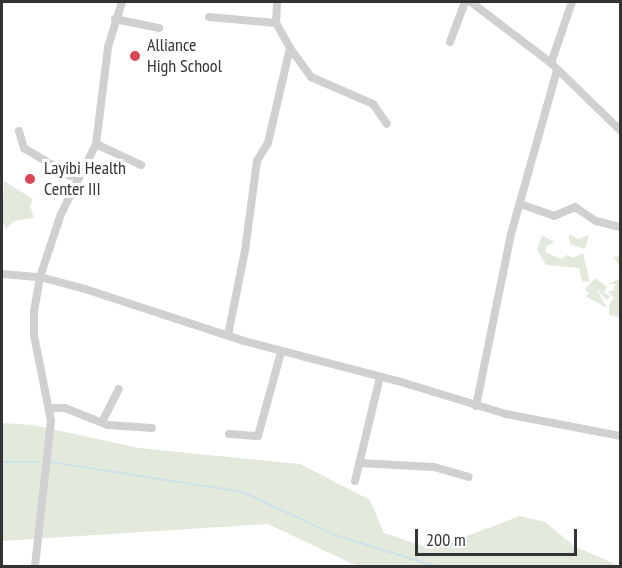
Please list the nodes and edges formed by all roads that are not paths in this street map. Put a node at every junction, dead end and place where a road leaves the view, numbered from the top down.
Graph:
1 (122, 2) edge
2 (277, 2) edge
3 (465, 2) edge
4 (471, 2) edge
5 (572, 2) edge
6 (209, 17) dead end
7 (115, 19) junction
8 (276, 23) junction
9 (159, 27) dead end
10 (450, 42) dead end
11 (290, 48) junction
12 (554, 67) junction
13 (387, 124) dead end
14 (621, 130) edge
15 (19, 131) dead end
16 (96, 144) junction
17 (141, 165) dead end
18 (77, 180) junction
19 (520, 204) junction
20 (621, 227) edge
21 (2, 274) edge
22 (40, 277) junction
23 (228, 335) junction
24 (281, 352) junction
25 (380, 377) junction
26 (119, 389) dead end
27 (476, 405) junction
28 (50, 408) junction
29 (102, 422) junction
30 (152, 428) dead end
31 (229, 434) dead end
32 (621, 436) edge
33 (359, 463) junction
34 (469, 477) dead end
35 (355, 481) dead end
36 (35, 567) edge

1 - 7 street
2 - 8 street
3 - 10 street
4 - 12 street
5 - 12 street
6 - 8 street
7 - 9 street
7 - 16 street
8 - 11 street
11 - 13 street
11 - 23 street
12 - 14 street
12 - 19 street
15 - 18 street
16 - 17 street
16 - 18 street
18 - 22 street
19 - 20 street
19 - 27 street
21 - 22 street
22 - 23 street
22 - 28 street
23 - 24 street
24 - 25 street
24 - 31 street
25 - 27 street
25 - 33 street
26 - 29 street
27 - 32 street
28 - 29 street
28 - 36 street
29 - 30 street
33 - 34 street
33 - 35 street

